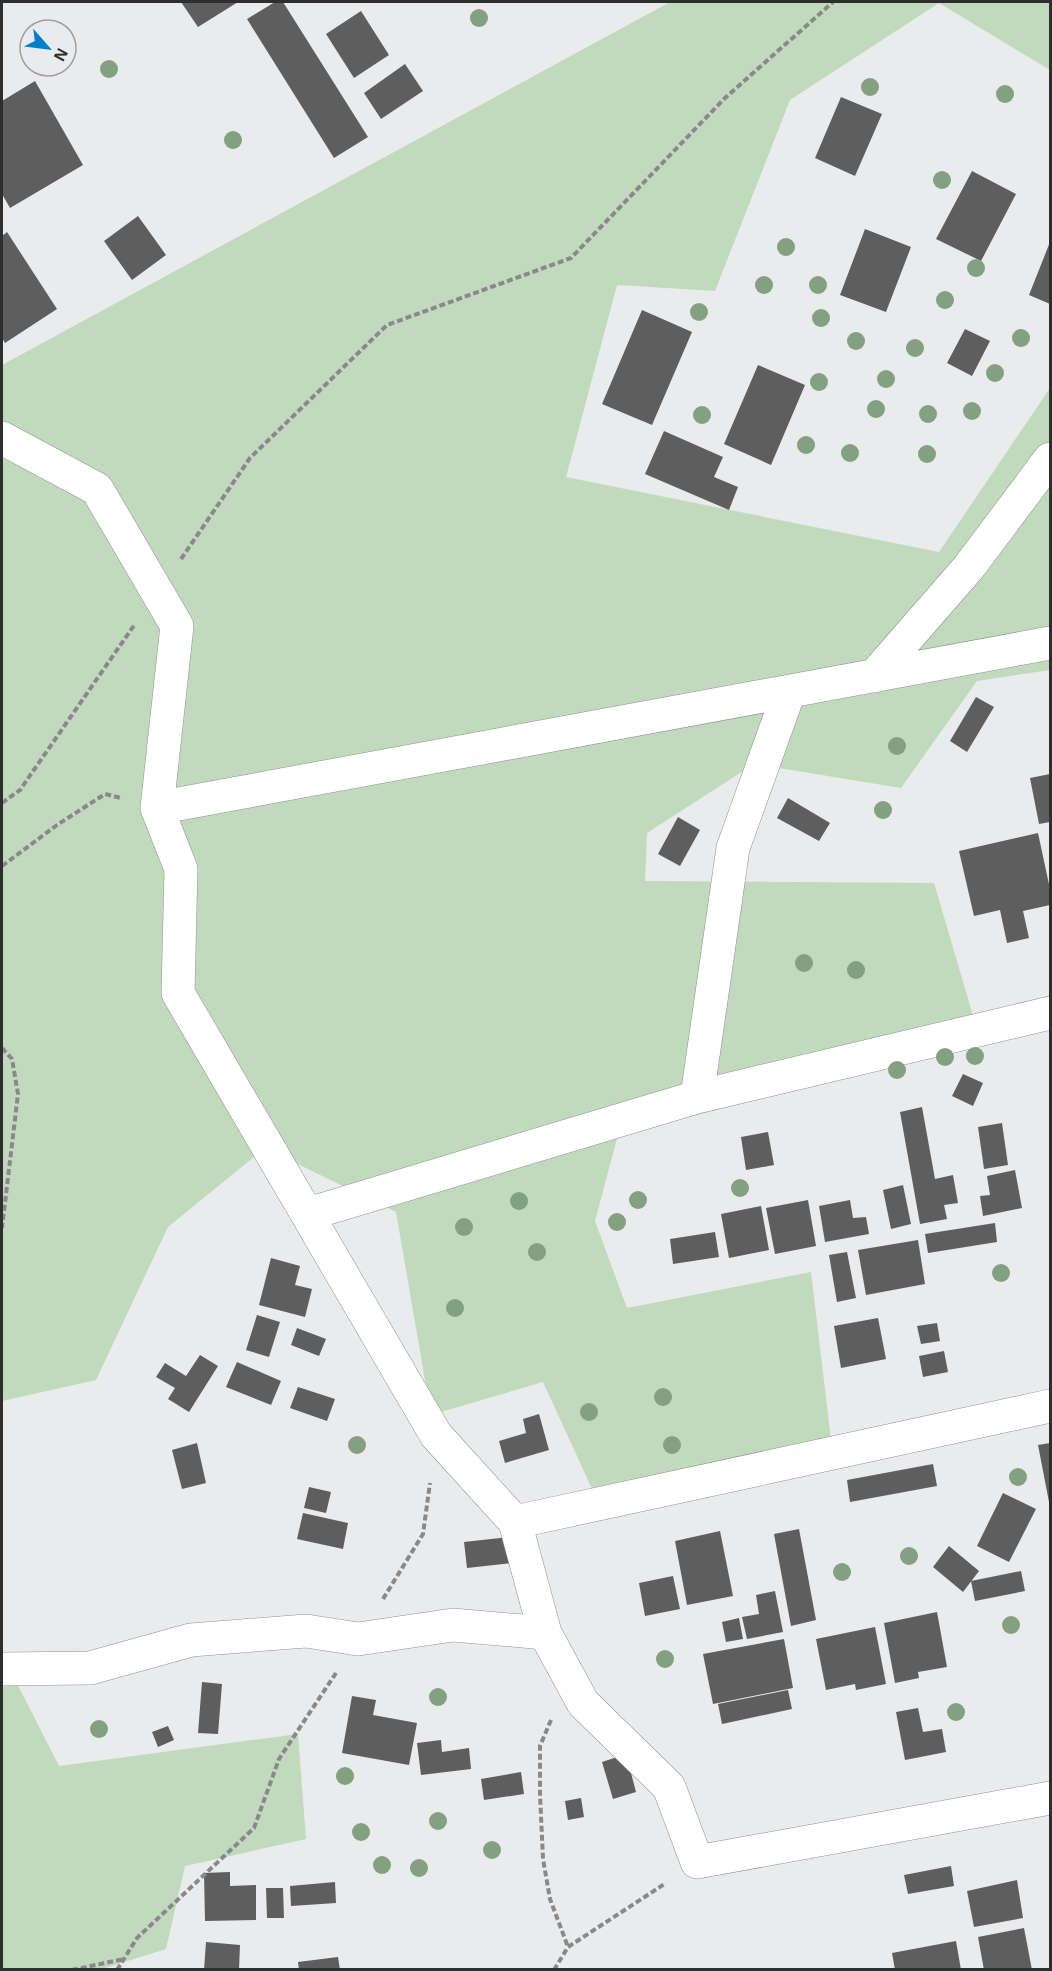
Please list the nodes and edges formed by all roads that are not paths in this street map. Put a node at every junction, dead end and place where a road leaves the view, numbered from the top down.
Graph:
1 (2, 438) edge
2 (1050, 459) edge
3 (1050, 643) edge
4 (874, 676) junction
5 (789, 692) junction
6 (157, 808) junction
7 (1050, 1012) edge
8 (697, 1097) junction
9 (308, 1214) junction
10 (1050, 1406) edge
11 (515, 1522) junction
12 (545, 1633) junction
13 (2, 1668) edge
14 (1050, 1798) edge

1 - 6 street
2 - 4 street
3 - 4 street
4 - 5 street
5 - 6 street
5 - 8 street
6 - 9 street
7 - 8 street
8 - 9 street
9 - 11 street
10 - 11 street
11 - 12 street
12 - 13 street
12 - 14 street

